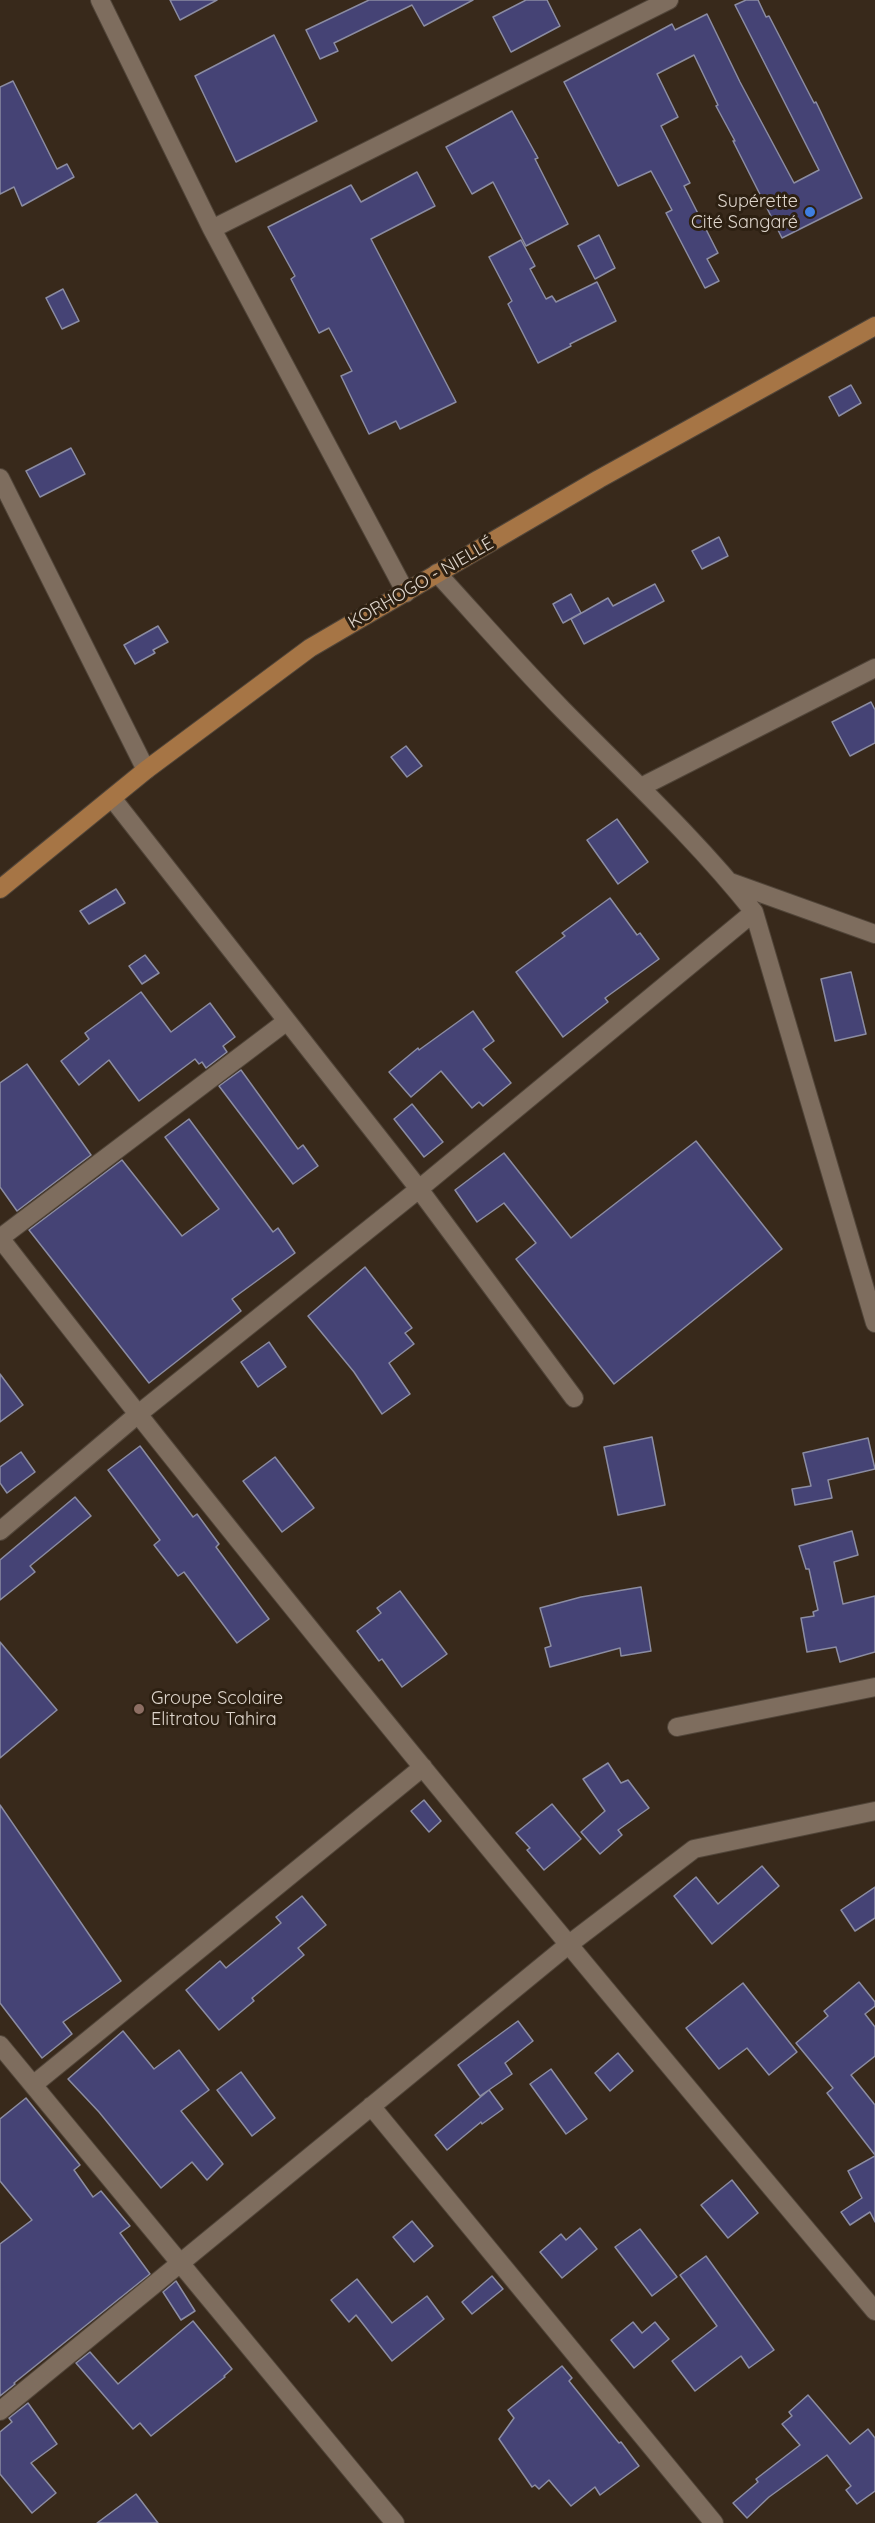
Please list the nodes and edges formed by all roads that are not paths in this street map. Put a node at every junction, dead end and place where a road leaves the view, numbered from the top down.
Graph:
1 (100, 0) edge
2 (669, 0) edge
3 (213, 229) junction
4 (875, 326) edge
5 (0, 478) edge
6 (437, 573) junction
7 (406, 593) junction
8 (875, 668) edge
9 (146, 770) junction
10 (641, 787) junction
11 (112, 798) junction
12 (730, 882) junction
13 (0, 889) edge
14 (754, 912) junction
15 (875, 934) edge
16 (287, 1021) junction
17 (419, 1188) junction
18 (0, 1238) edge
19 (875, 1323) edge
20 (574, 1398) dead end
21 (137, 1416) junction
22 (0, 1531) edge
23 (875, 1687) edge
24 (677, 1727) dead end
25 (423, 1767) junction
26 (875, 1811) edge
27 (568, 1945) junction
28 (0, 2045) edge
29 (33, 2085) junction
30 (371, 2106) junction
31 (180, 2262) junction
32 (875, 2311) edge
33 (0, 2411) edge
34 (395, 2523) edge
35 (714, 2523) edge

1 - 3 street
2 - 3 street
3 - 7 street
4 - 6 main road, KORHOGO - NIELLÉ
5 - 9 street
6 - 7 main road, KORHOGO - NIELLÉ
6 - 10 street
7 - 9 main road, KORHOGO - NIELLÉ
8 - 10 street
9 - 11 main road, KORHOGO - NIELLÉ
10 - 12 street
11 - 13 main road, KORHOGO - NIELLÉ
11 - 16 street
12 - 14 street
12 - 15 street
14 - 17 street
14 - 19 street
16 - 17 street
16 - 18 street
17 - 20 street
17 - 21 street
18 - 21 street
21 - 22 street
21 - 25 street
23 - 24 street
25 - 27 street
25 - 29 street
26 - 27 street
27 - 30 street
27 - 32 street
28 - 29 street
29 - 31 street
30 - 31 street
30 - 35 street
31 - 33 street
31 - 34 street

